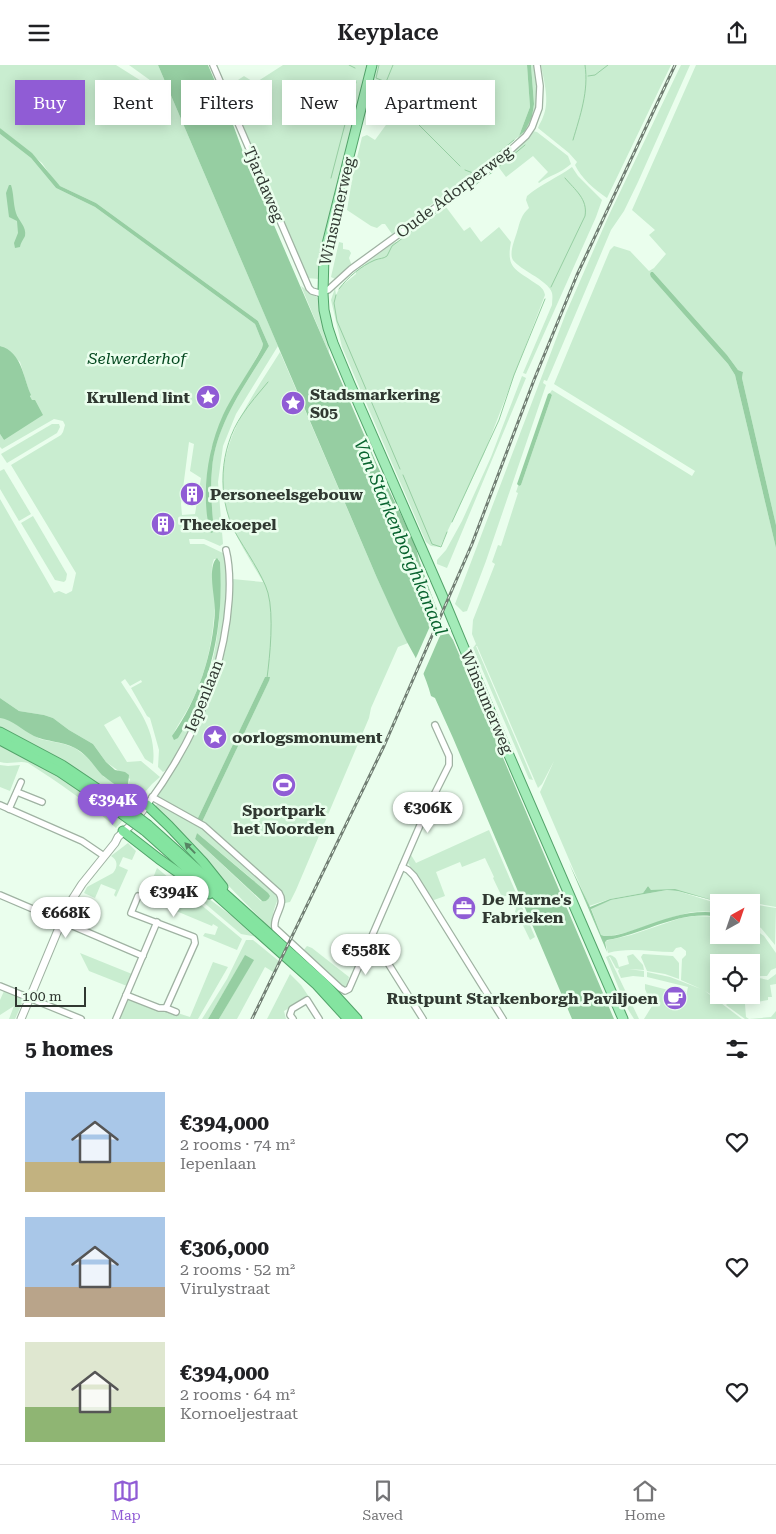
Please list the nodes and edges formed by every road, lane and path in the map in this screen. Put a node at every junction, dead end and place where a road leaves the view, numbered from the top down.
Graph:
1 (213, 65) edge
2 (372, 65) edge
3 (537, 65) edge
4 (323, 293) junction
5 (226, 550) dead end
6 (435, 725) dead end
7 (0, 732) edge
8 (0, 740) edge
9 (21, 782) dead end
10 (17, 792) junction
11 (152, 797) junction
12 (42, 802) dead end
13 (0, 805) edge
14 (147, 805) junction
15 (9, 809) junction
16 (124, 811) junction
17 (127, 830) junction
18 (104, 856) junction
19 (402, 867) junction
20 (0, 895) edge
21 (138, 895) dead end
22 (229, 902) junction
23 (61, 921) junction
24 (157, 922) junction
25 (369, 944) junction
26 (142, 956) junction
27 (0, 986) edge
28 (126, 995) junction
29 (29, 998) junction
30 (166, 1008) junction
31 (176, 1013) dead end
32 (21, 1019) edge
33 (81, 1019) edge
34 (116, 1019) edge
35 (293, 1019) edge
36 (319, 1019) edge
37 (348, 1019) edge
38 (357, 1019) edge
39 (423, 1019) edge
40 (502, 1019) edge
41 (623, 1019) edge

1 - 4 street, Tjardaweg
2 - 4 main road, Winsumerweg
3 - 4 street, Oude Adorperweg
4 - 41 main road, Winsumerweg
5 - 11 street, Iepenlaan
6 - 19 street
7 - 16 highway
8 - 16 highway
9 - 10 street
10 - 12 street
10 - 15 street
11 - 14 street, Iepenlaan
11 - 25 street
13 - 15 street
14 - 17 street, Iepenlaan
22 -> 14 highway
15 - 18 street
16 - 22 highway, bridge
17 - 18 street, Iepenlaan
17 - 22 highway
18 - 23 street, Iepenlaan
19 - 25 street
19 - 40 street
20 - 23 street
21 - 24 street
22 - 37 highway
22 - 38 highway
23 - 26 street
23 - 29 street, Iepenlaan
24 - 26 street
24 - 30 street
25 - 39 street
26 - 28 street
27 - 29 street
28 - 30 street
28 - 34 street
29 - 32 street, Iepenlaan
29 - 33 street
30 - 31 street
35 - 36 street

